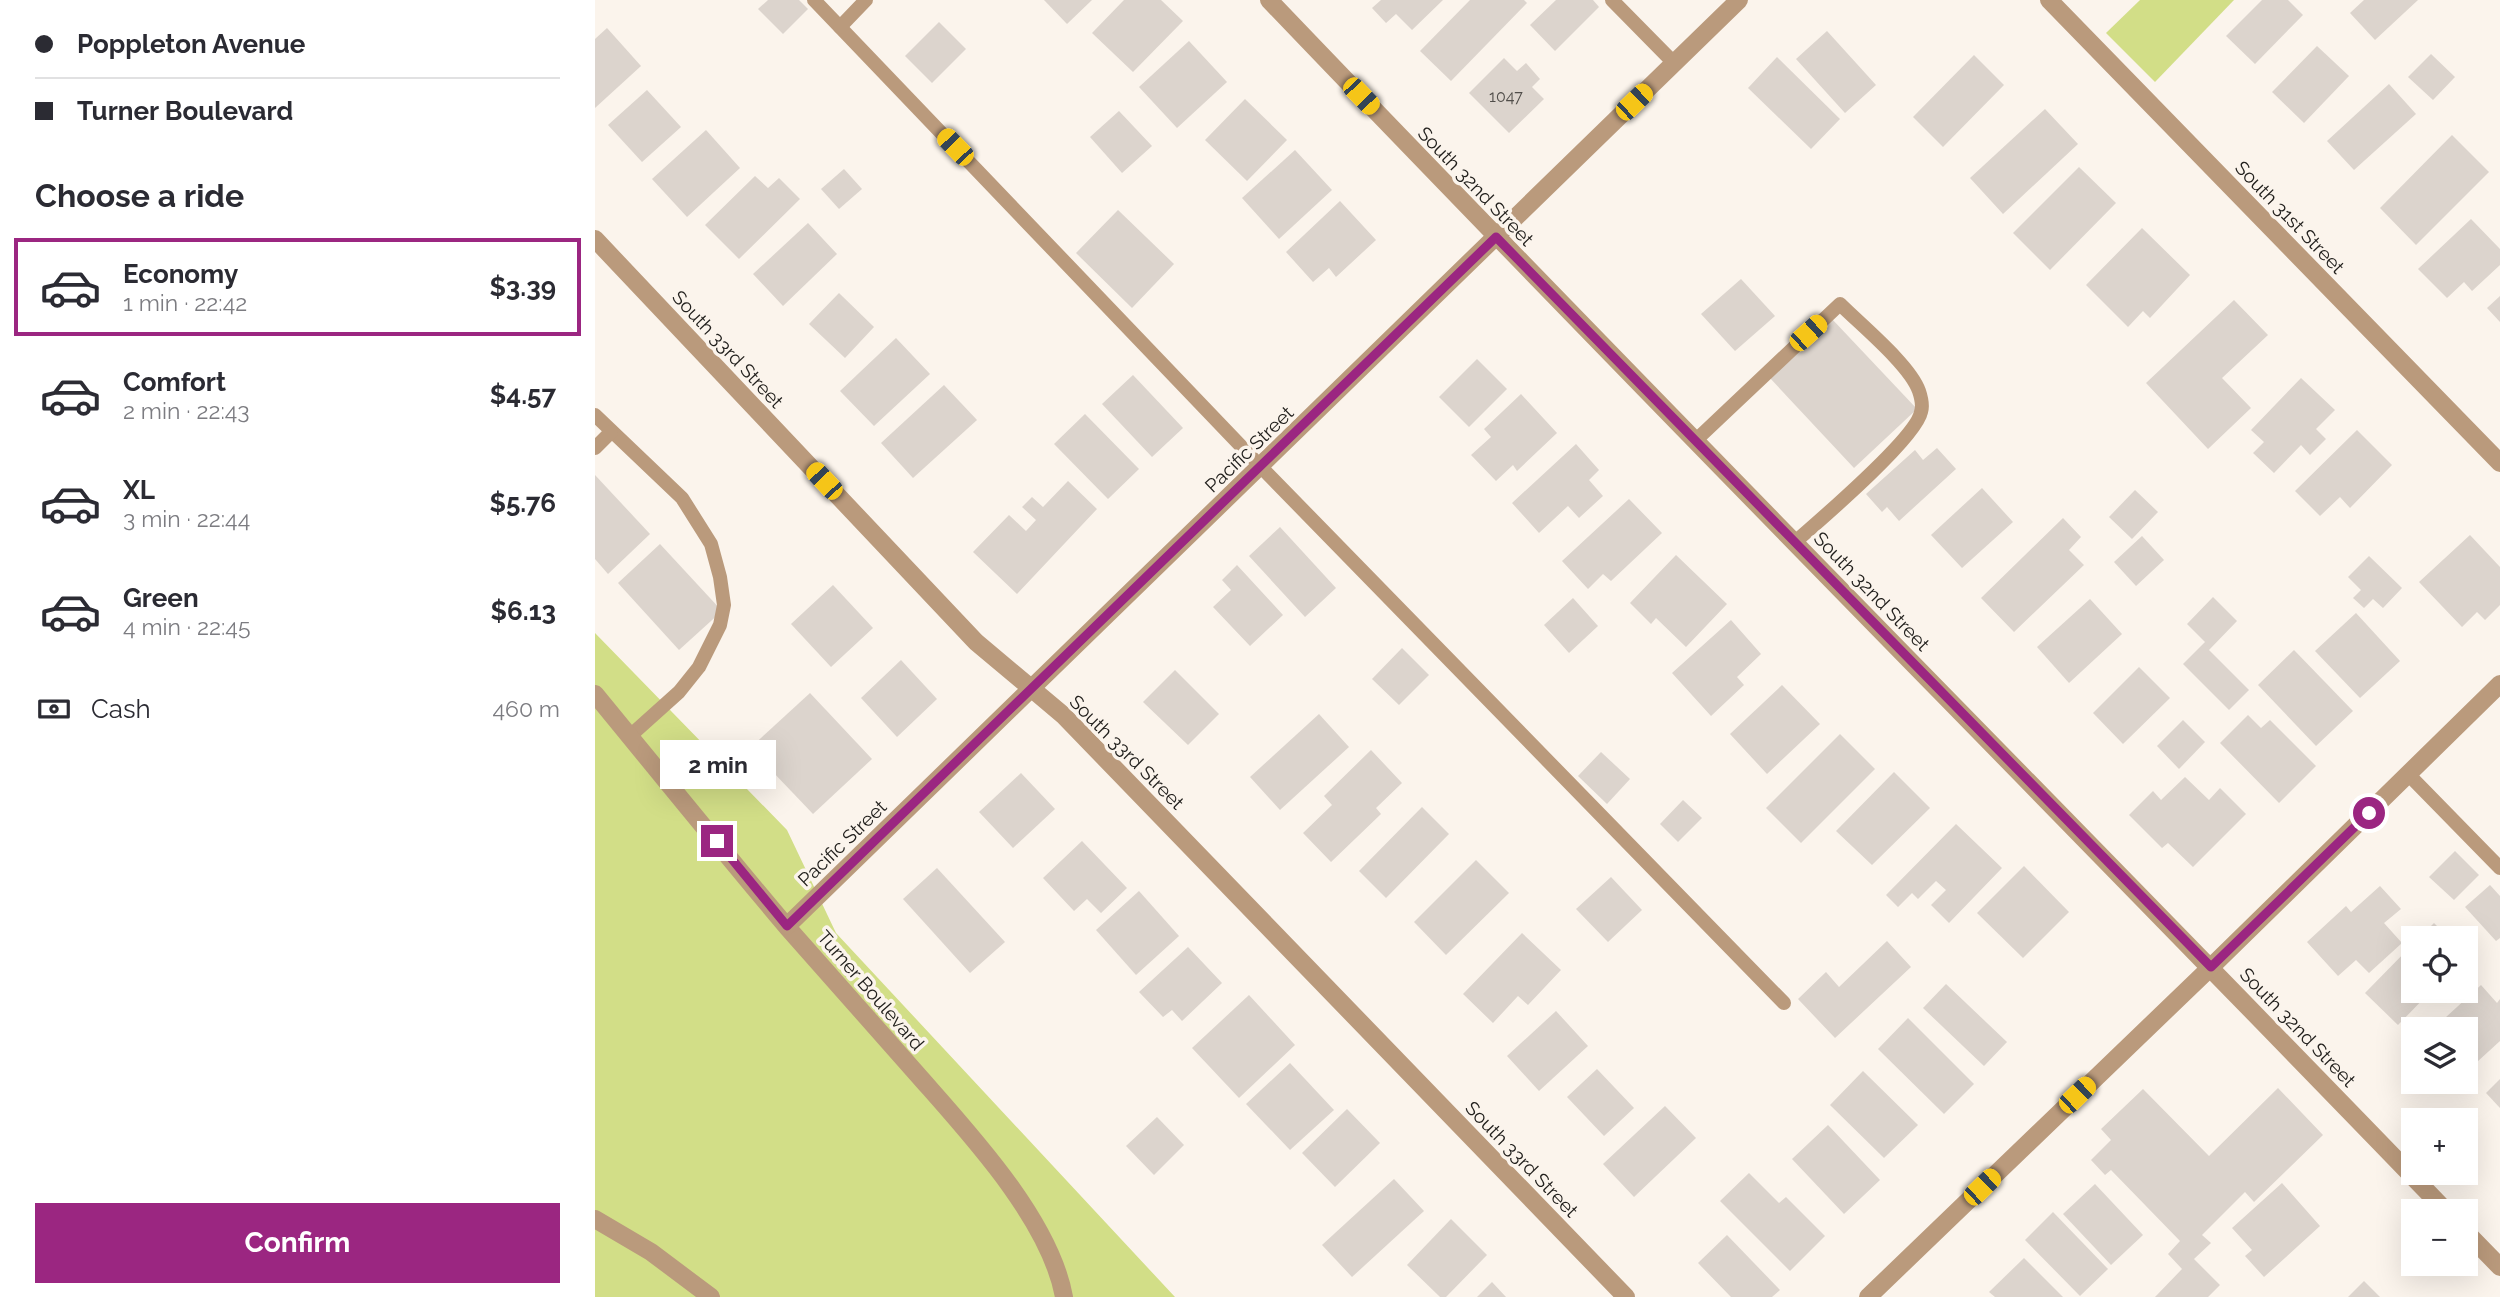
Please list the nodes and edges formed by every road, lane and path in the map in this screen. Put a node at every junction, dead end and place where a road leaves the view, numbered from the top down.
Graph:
1 (814, 0) edge
2 (866, 0) edge
3 (1269, 0) edge
4 (1612, 0) edge
5 (1739, 0) edge
6 (2049, 0) edge
7 (840, 27) junction
8 (1674, 63) junction
9 (1496, 237) junction
10 (595, 239) edge
11 (595, 415) edge
12 (611, 432) junction
13 (1695, 440) junction
14 (595, 448) edge
15 (2500, 463) edge
16 (1261, 467) junction
17 (1795, 542) junction
18 (2500, 684) edge
19 (1032, 689) junction
20 (595, 694) edge
21 (630, 736) junction
22 (2408, 774) junction
23 (2500, 868) edge
24 (787, 926) junction
25 (2211, 967) junction
26 (1784, 1003) dead end
27 (2434, 1199) edge
28 (595, 1219) edge
29 (2478, 1244) edge
30 (2500, 1267) edge
31 (711, 1297) edge
32 (1064, 1297) edge
33 (1626, 1297) edge
34 (1868, 1297) edge

1 - 7 lane
2 - 7 lane
3 - 9 street, South 32nd Street
4 - 8 lane
5 - 8 street, Pacific Street
6 - 15 street, South 31st Street
7 - 16 lane
8 - 9 street, Pacific Street
9 - 13 street, South 32nd Street
9 - 16 street, Pacific Street
10 - 19 street, South 33rd Street
11 - 12 lane
12 - 14 lane
12 - 21 lane
13 - 17 street, South 32nd Street
13 - 17 lane
16 - 19 street, Pacific Street
16 - 26 lane
17 - 25 street, South 32nd Street
18 - 22 street
19 - 24 street, Pacific Street
19 - 33 street, South 33rd Street
20 - 21 street, Turner Boulevard
21 - 24 street, Turner Boulevard
22 - 23 lane
22 - 25 street
24 - 32 street, Turner Boulevard
25 - 27 street, South 32nd Street
25 - 34 street
28 - 31 street
29 - 30 street

